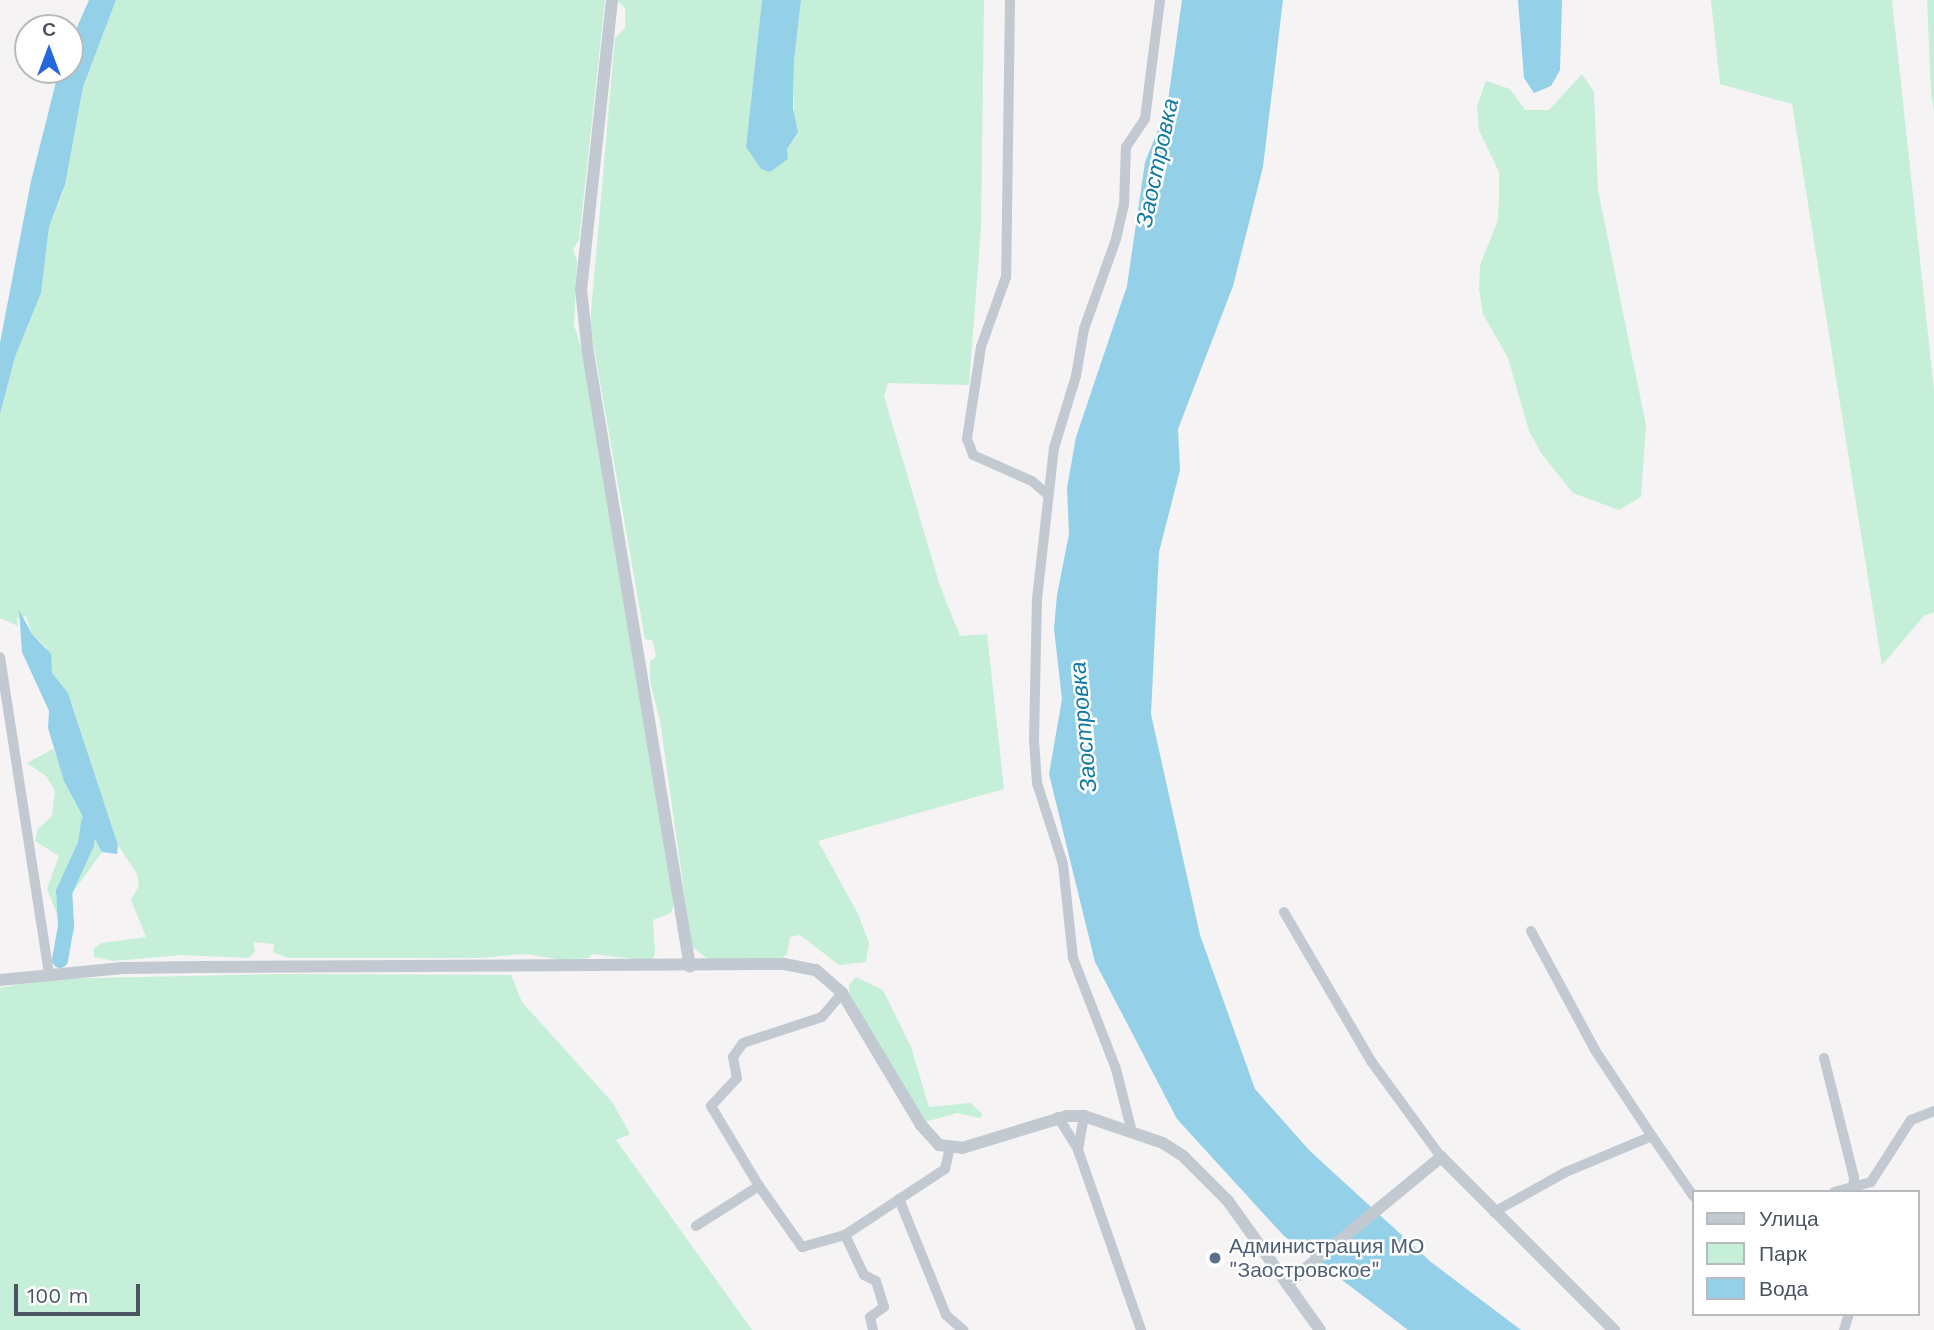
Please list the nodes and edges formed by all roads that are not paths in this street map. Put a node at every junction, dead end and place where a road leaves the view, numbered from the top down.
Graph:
1 (612, 0) edge
2 (1010, 0) edge
3 (1160, 0) edge
4 (1048, 495) junction
5 (0, 657) edge
6 (1284, 912) dead end
7 (1531, 931) dead end
8 (690, 967) junction
9 (49, 973) junction
10 (0, 980) edge
11 (842, 993) junction
12 (1824, 1058) dead end
13 (1934, 1111) edge
14 (1084, 1116) junction
15 (1058, 1117) junction
16 (1132, 1132) junction
17 (1652, 1136) junction
18 (950, 1148) junction
19 (1078, 1150) junction
20 (1441, 1157) junction
21 (759, 1186) junction
22 (1853, 1189) edge
23 (1692, 1194) edge
24 (899, 1199) junction
25 (1494, 1212) junction
26 (696, 1226) dead end
27 (845, 1235) junction
28 (1287, 1284) junction
29 (873, 1330) edge
30 (963, 1330) edge
31 (1141, 1330) edge
32 (1320, 1330) edge
33 (1614, 1330) edge

1 - 8 street
2 - 4 street
3 - 4 street
4 - 16 street
5 - 9 street
6 - 20 street
7 - 17 street
8 - 9 street
8 - 11 street
9 - 10 street
11 - 18 street
11 - 21 street
12 - 22 street
13 - 22 street
14 - 15 street
14 - 16 street
14 - 19 street
15 - 18 street
15 - 19 street
16 - 28 street
17 - 23 street
17 - 25 street
18 - 24 street
19 - 31 street
20 - 25 street
20 - 28 street
21 - 26 street
21 - 27 street
24 - 27 street
24 - 30 street
25 - 33 street
27 - 29 street
28 - 32 street

